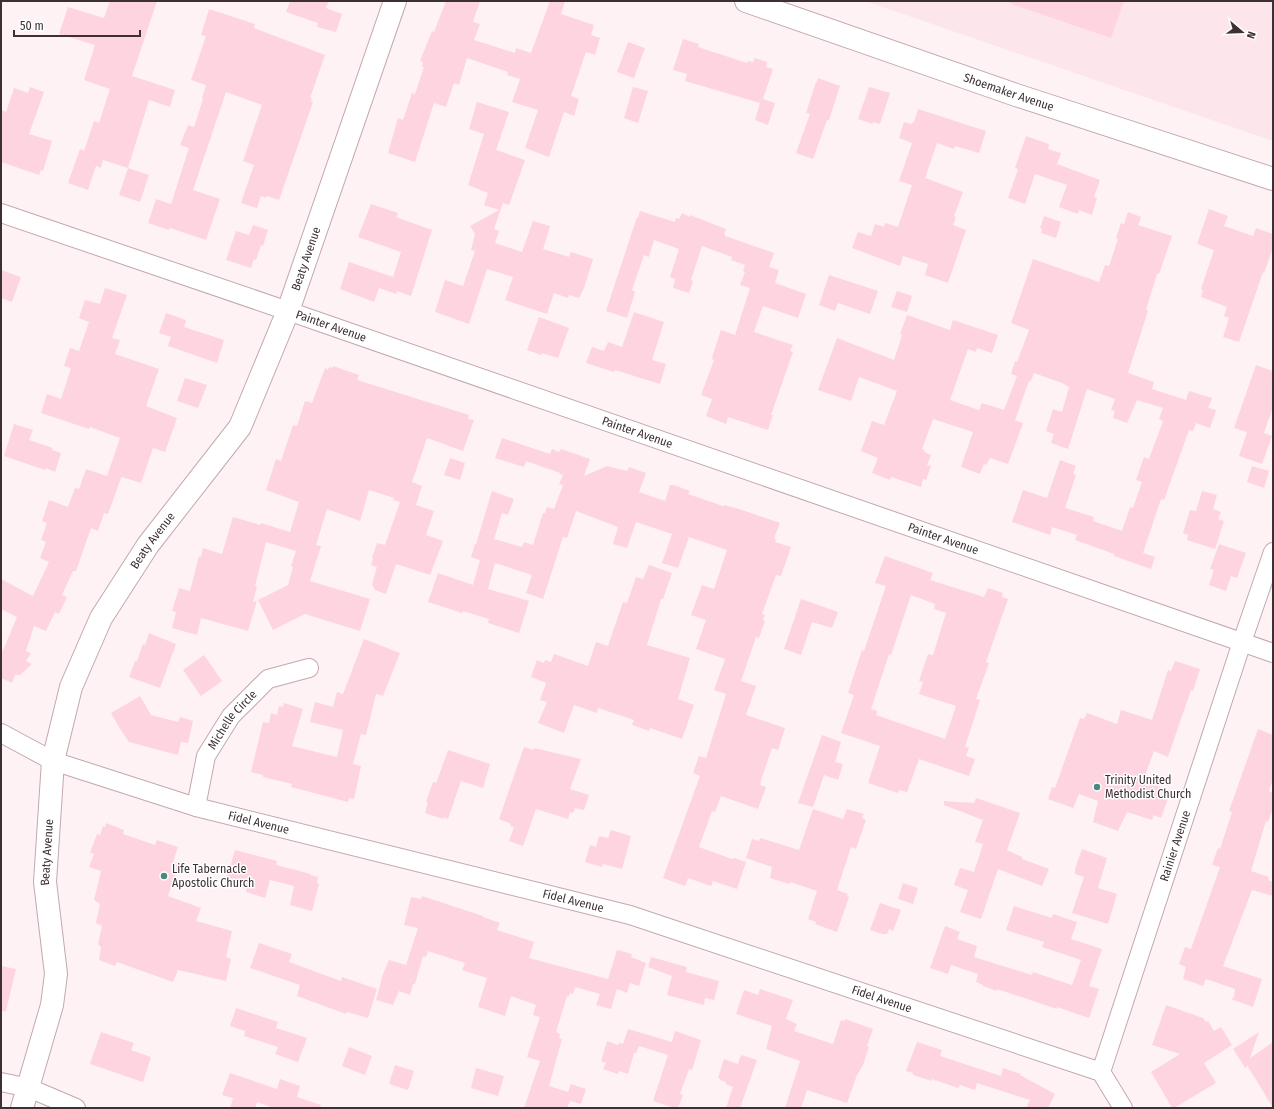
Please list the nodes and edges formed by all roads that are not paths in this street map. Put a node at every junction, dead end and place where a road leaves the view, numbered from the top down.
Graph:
1 (395, 1) edge
2 (746, 1) edge
3 (1273, 179) edge
4 (1, 213) edge
5 (288, 311) junction
6 (1273, 552) edge
7 (1242, 642) junction
8 (1273, 652) edge
9 (309, 668) dead end
10 (1, 733) edge
11 (53, 761) junction
12 (196, 807) junction
13 (1101, 1072) junction
14 (1, 1082) edge
15 (25, 1098) edge
16 (76, 1108) edge
17 (1123, 1108) edge

1 - 5 street, Beaty Avenue
2 - 3 street, Shoemaker Avenue
4 - 5 street, Painter Avenue
5 - 7 street, Painter Avenue
5 - 11 street, Beaty Avenue
6 - 7 street, Rainier Avenue
7 - 8 street, Painter Avenue
7 - 13 street, Rainier Avenue
9 - 12 street, Michelle Circle
10 - 11 street, Fidel Avenue
11 - 12 street, Fidel Avenue
11 - 15 street, Beaty Avenue
12 - 13 street, Fidel Avenue
13 - 17 street
14 - 15 street
15 - 16 street

